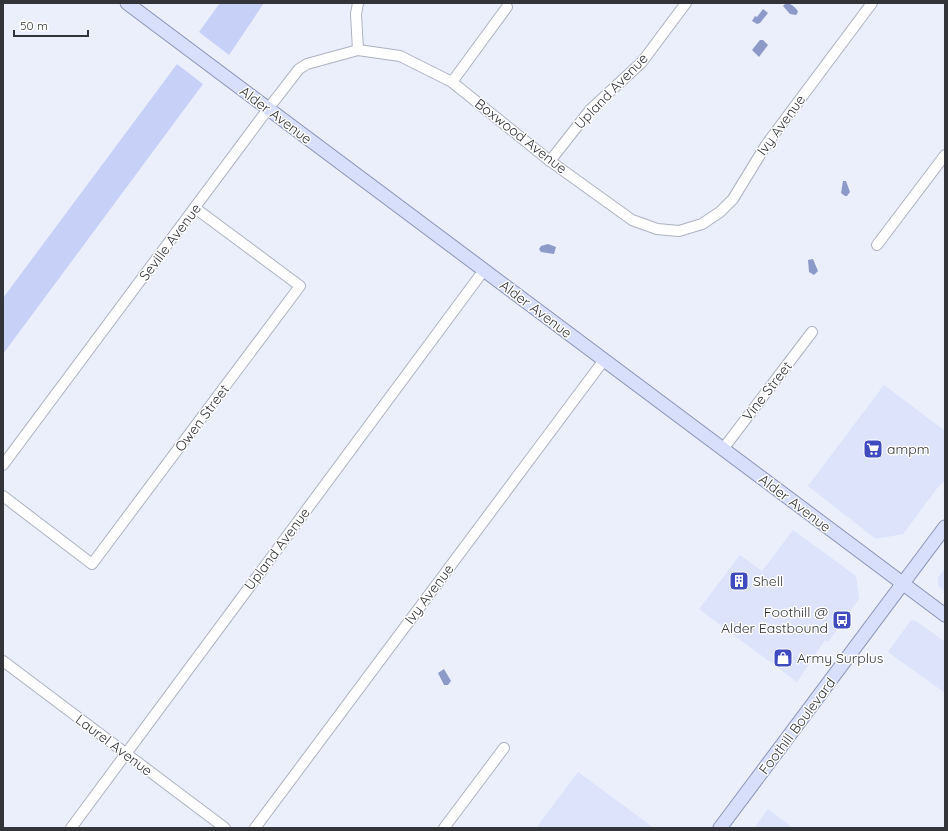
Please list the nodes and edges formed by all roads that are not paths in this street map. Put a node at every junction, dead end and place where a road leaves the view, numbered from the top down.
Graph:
1 (127, 3) edge
2 (358, 3) edge
3 (686, 3) edge
4 (872, 3) edge
5 (507, 7) dead end
6 (358, 50) junction
7 (452, 82) junction
8 (268, 109) junction
9 (945, 155) edge
10 (550, 161) junction
11 (195, 208) junction
12 (679, 230) joint
13 (877, 245) dead end
14 (484, 270) junction
15 (812, 332) dead end
16 (604, 360) junction
17 (723, 449) junction
18 (3, 465) edge
19 (3, 496) edge
20 (945, 527) edge
21 (903, 584) junction
22 (945, 615) edge
23 (3, 661) edge
24 (504, 748) dead end
25 (126, 754) junction
26 (70, 828) edge
27 (226, 828) edge
28 (255, 828) edge
29 (444, 828) edge
30 (720, 828) edge

1 - 8 main road, Alder Avenue
2 - 6 street
3 - 10 street, Upland Avenue
4 - 12 street, Ivy Avenue
5 - 7 street
6 - 7 street, Boxwood Avenue
6 - 8 street, Seville Avenue
7 - 10 street, Boxwood Avenue
8 - 11 street, Seville Avenue
8 - 14 main road, Alder Avenue
9 - 13 street
10 - 12 street, Boxwood Avenue
11 - 18 street, Seville Avenue
11 - 19 street, Owen Street
14 - 16 main road, Alder Avenue
14 - 25 street, Upland Avenue
15 - 17 street, Vine Street
16 - 17 main road, Alder Avenue
16 - 28 street, Ivy Avenue
17 - 21 main road, Alder Avenue
20 - 21 main road, Foothill Boulevard
21 - 22 main road, Alder Avenue
21 - 30 main road, Foothill Boulevard
23 - 25 street, Laurel Avenue
24 - 29 street
25 - 26 street, Upland Avenue
25 - 27 street, Laurel Avenue

